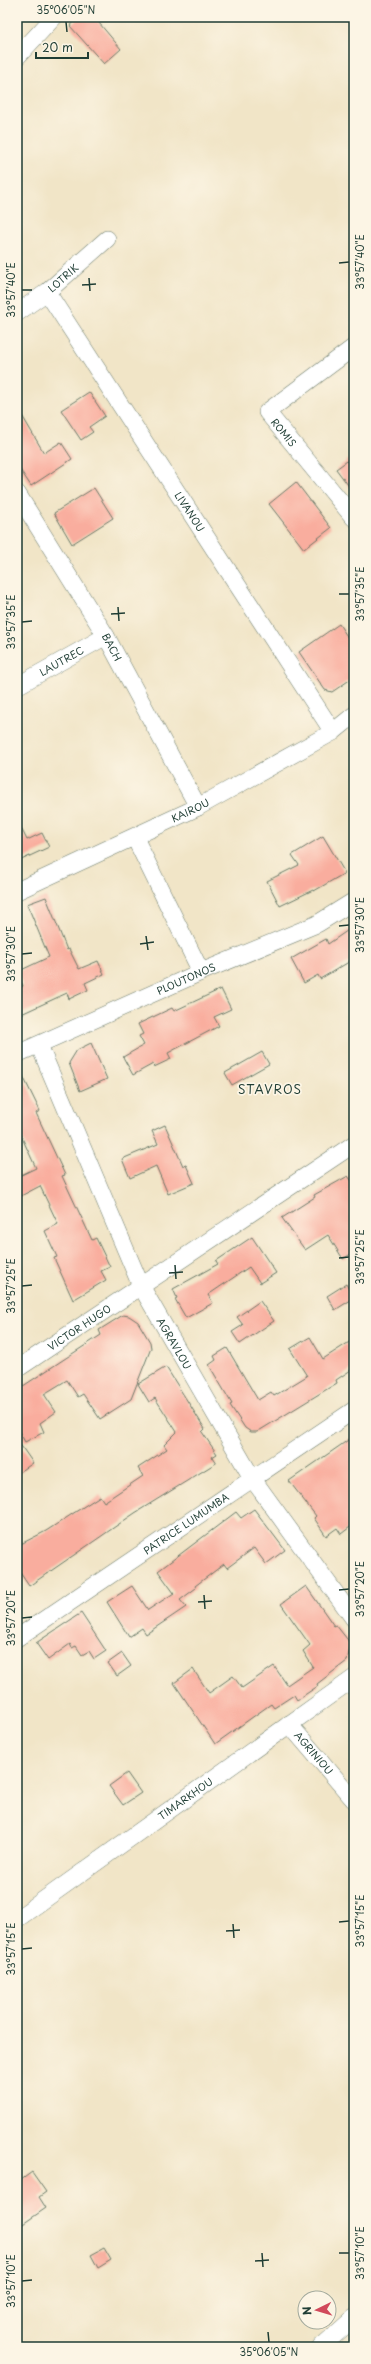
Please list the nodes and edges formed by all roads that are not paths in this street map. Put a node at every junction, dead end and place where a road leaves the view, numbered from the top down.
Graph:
1 (54, 17) edge
2 (17, 57) edge
3 (107, 239) dead end
4 (47, 292) junction
5 (17, 313) edge
6 (354, 347) edge
7 (17, 493) edge
8 (354, 517) edge
9 (106, 636) junction
10 (17, 686) edge
11 (354, 715) edge
12 (333, 732) junction
13 (198, 808) junction
14 (135, 838) junction
15 (17, 891) edge
16 (354, 901) edge
17 (201, 972) junction
18 (39, 1045) junction
19 (17, 1054) edge
20 (354, 1144) edge
21 (141, 1286) junction
22 (17, 1369) edge
23 (354, 1410) edge
24 (252, 1478) junction
25 (354, 1618) edge
26 (17, 1638) edge
27 (354, 1678) edge
28 (289, 1724) junction
29 (354, 1800) edge
30 (17, 1919) edge
31 (353, 2322) edge
32 (321, 2347) edge

1 - 2 street
3 - 4 street, LOTRIK
4 - 5 street, LOTRIK
4 - 12 street, LIVANOU
6 - 8 street, ROMIS
7 - 9 street, BACH
9 - 10 street, LAUTREC
9 - 13 street, BACH
11 - 12 street, KAIROU
12 - 13 street, KAIROU
13 - 14 street, KAIROU
14 - 15 street, KAIROU
14 - 17 street
16 - 17 street, PLOUTONOS
17 - 18 street, PLOUTONOS
18 - 19 street, PLOUTONOS
18 - 21 street, AGRAVLOU
20 - 21 street, VICTOR HUGO
21 - 22 street, VICTOR HUGO
21 - 24 street, AGRAVLOU
23 - 24 street, PATRICE LUMUMBA
24 - 25 street, AGRAVLOU
24 - 26 street, PATRICE LUMUMBA
27 - 28 street, TIMARKHOU
28 - 29 street, AGRINIOU
28 - 30 street, TIMARKHOU
31 - 32 street

